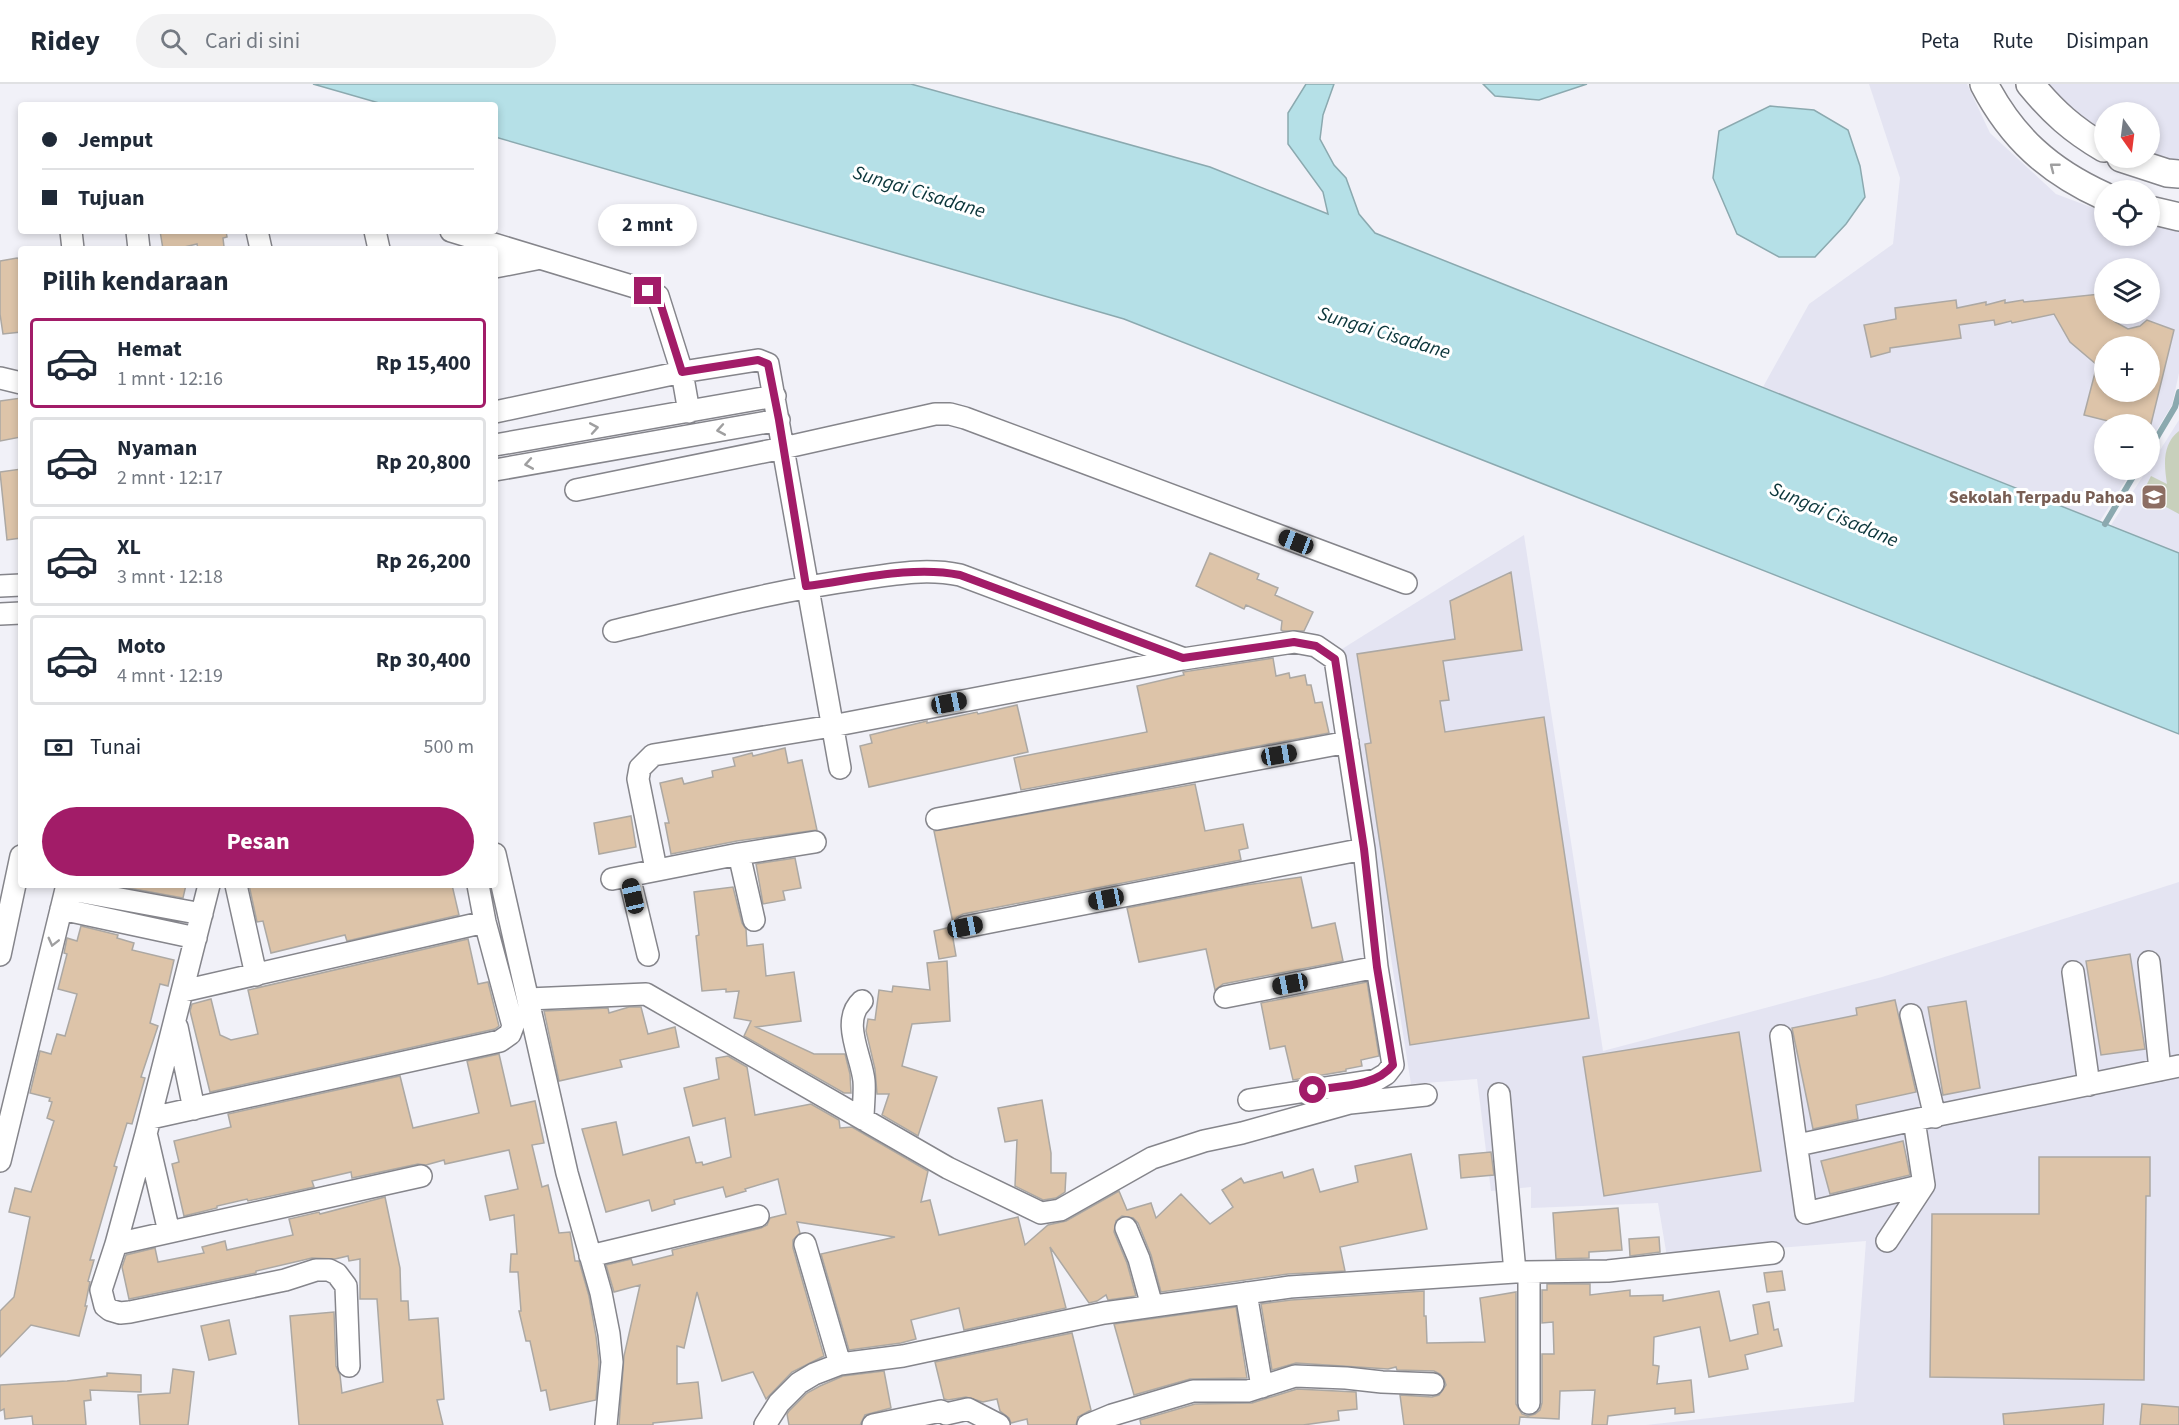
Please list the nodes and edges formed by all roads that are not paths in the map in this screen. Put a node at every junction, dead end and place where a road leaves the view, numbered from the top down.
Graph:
1 (1984, 84) edge
2 (2030, 84) edge
3 (2094, 142) edge
4 (2152, 168) edge
5 (2179, 174) edge
6 (2094, 191) edge
7 (2160, 212) edge
8 (2179, 217) edge
9 (460, 234) edge
10 (498, 246) edge
11 (498, 246) edge
12 (538, 259) junction
13 (498, 266) edge
14 (682, 372) junction
15 (0, 378) edge
16 (18, 382) edge
17 (775, 396) junction
18 (498, 411) edge
19 (689, 412) junction
20 (779, 420) junction
21 (498, 444) edge
22 (783, 448) junction
23 (498, 469) edge
24 (576, 490) dead end
25 (1406, 583) dead end
26 (0, 585) edge
27 (18, 585) edge
28 (806, 586) junction
29 (18, 613) edge
30 (0, 614) edge
31 (614, 631) dead end
32 (1183, 658) junction
33 (832, 726) junction
34 (1347, 742) junction
35 (840, 768) dead end
36 (937, 819) dead end
37 (815, 842) dead end
38 (1364, 849) junction
39 (739, 854) junction
40 (498, 867) edge
41 (656, 869) junction
42 (18, 870) edge
43 (208, 888) edge
44 (237, 888) edge
45 (479, 888) edge
46 (65, 894) edge
47 (102, 896) junction
48 (202, 914) junction
49 (96, 917) junction
50 (754, 920) dead end
51 (485, 922) junction
52 (965, 927) dead end
53 (196, 938) junction
54 (0, 955) edge
55 (648, 955) dead end
56 (2149, 962) dead end
57 (1377, 967) junction
58 (2073, 972) dead end
59 (256, 975) junction
60 (183, 991) junction
61 (1225, 997) dead end
62 (528, 999) junction
63 (862, 1001) dead end
64 (1911, 1015) dead end
65 (175, 1020) junction
66 (1781, 1036) dead end
67 (2170, 1068) edge
68 (2089, 1085) junction
69 (1499, 1094) dead end
70 (1426, 1095) dead end
71 (1249, 1100) dead end
72 (7, 1107) edge
73 (194, 1109) junction
74 (863, 1119) junction
75 (1924, 1119) junction
76 (148, 1126) junction
77 (1798, 1146) junction
78 (0, 1161) edge
79 (421, 1176) dead end
80 (1924, 1185) junction
81 (758, 1216) dead end
82 (1126, 1228) dead end
83 (169, 1232) junction
84 (1887, 1241) dead end
85 (116, 1244) junction
86 (805, 1244) dead end
87 (1773, 1253) dead end
88 (590, 1256) junction
89 (1522, 1272) junction
90 (1246, 1293) junction
91 (1152, 1306) junction
92 (840, 1364) junction
93 (349, 1366) dead end
94 (1433, 1384) dead end
95 (1262, 1387) junction
96 (1529, 1403) dead end
97 (606, 1425) edge
98 (765, 1425) edge
99 (873, 1425) edge
100 (999, 1425) edge
101 (1088, 1425) edge

6 -> 1 street
2 - 3 street
4 - 5 street
7 - 8 street
9 - 11 street
10 - 12 street
12 - 13 street
12 - 14 street
14 - 17 street
14 - 18 street
14 - 19 street
15 - 16 street
17 - 19 street
17 - 20 street
21 -> 19 street
20 - 22 street
20 -> 23 street
22 - 24 street
22 - 25 street
22 - 28 street
26 - 27 street
28 - 31 street
28 - 32 street
28 - 33 street
29 - 30 street
32 - 33 street
32 - 34 street
33 - 35 street
33 - 41 street
34 - 36 street
34 - 38 street
37 - 39 street
38 - 52 street
38 - 57 street
39 - 41 street
39 - 50 street
40 - 62 street
41 - 55 street
42 - 54 street
43 - 48 street
44 - 59 street
45 - 51 street
46 - 47 street
46 - 49 street
46 -> 72 street
47 - 48 street
47 - 49 street
48 - 53 street
49 - 53 street
51 - 59 street
51 - 73 street
53 - 60 street
56 - 67 street
57 - 61 street
57 - 71 street
58 - 68 street
59 - 60 street
60 - 65 street
62 - 74 street
62 - 88 street
63 - 74 street
64 - 75 street
65 - 73 street
65 - 76 street
66 - 77 street
67 - 68 street
68 - 75 street
69 - 89 street
70 - 74 street
72 - 78 street
73 - 76 street
75 - 77 street
75 - 80 street
76 - 83 street
76 - 85 street
77 - 80 street
79 - 83 street
80 - 84 street
81 - 88 street
82 - 91 street
83 - 85 street
85 - 93 street
86 - 92 street
87 - 89 street
88 - 97 street
89 - 90 street
89 - 96 street
90 - 91 street
90 - 95 street
91 - 92 street
92 - 98 street
94 - 95 street
95 - 101 street
99 - 100 street

